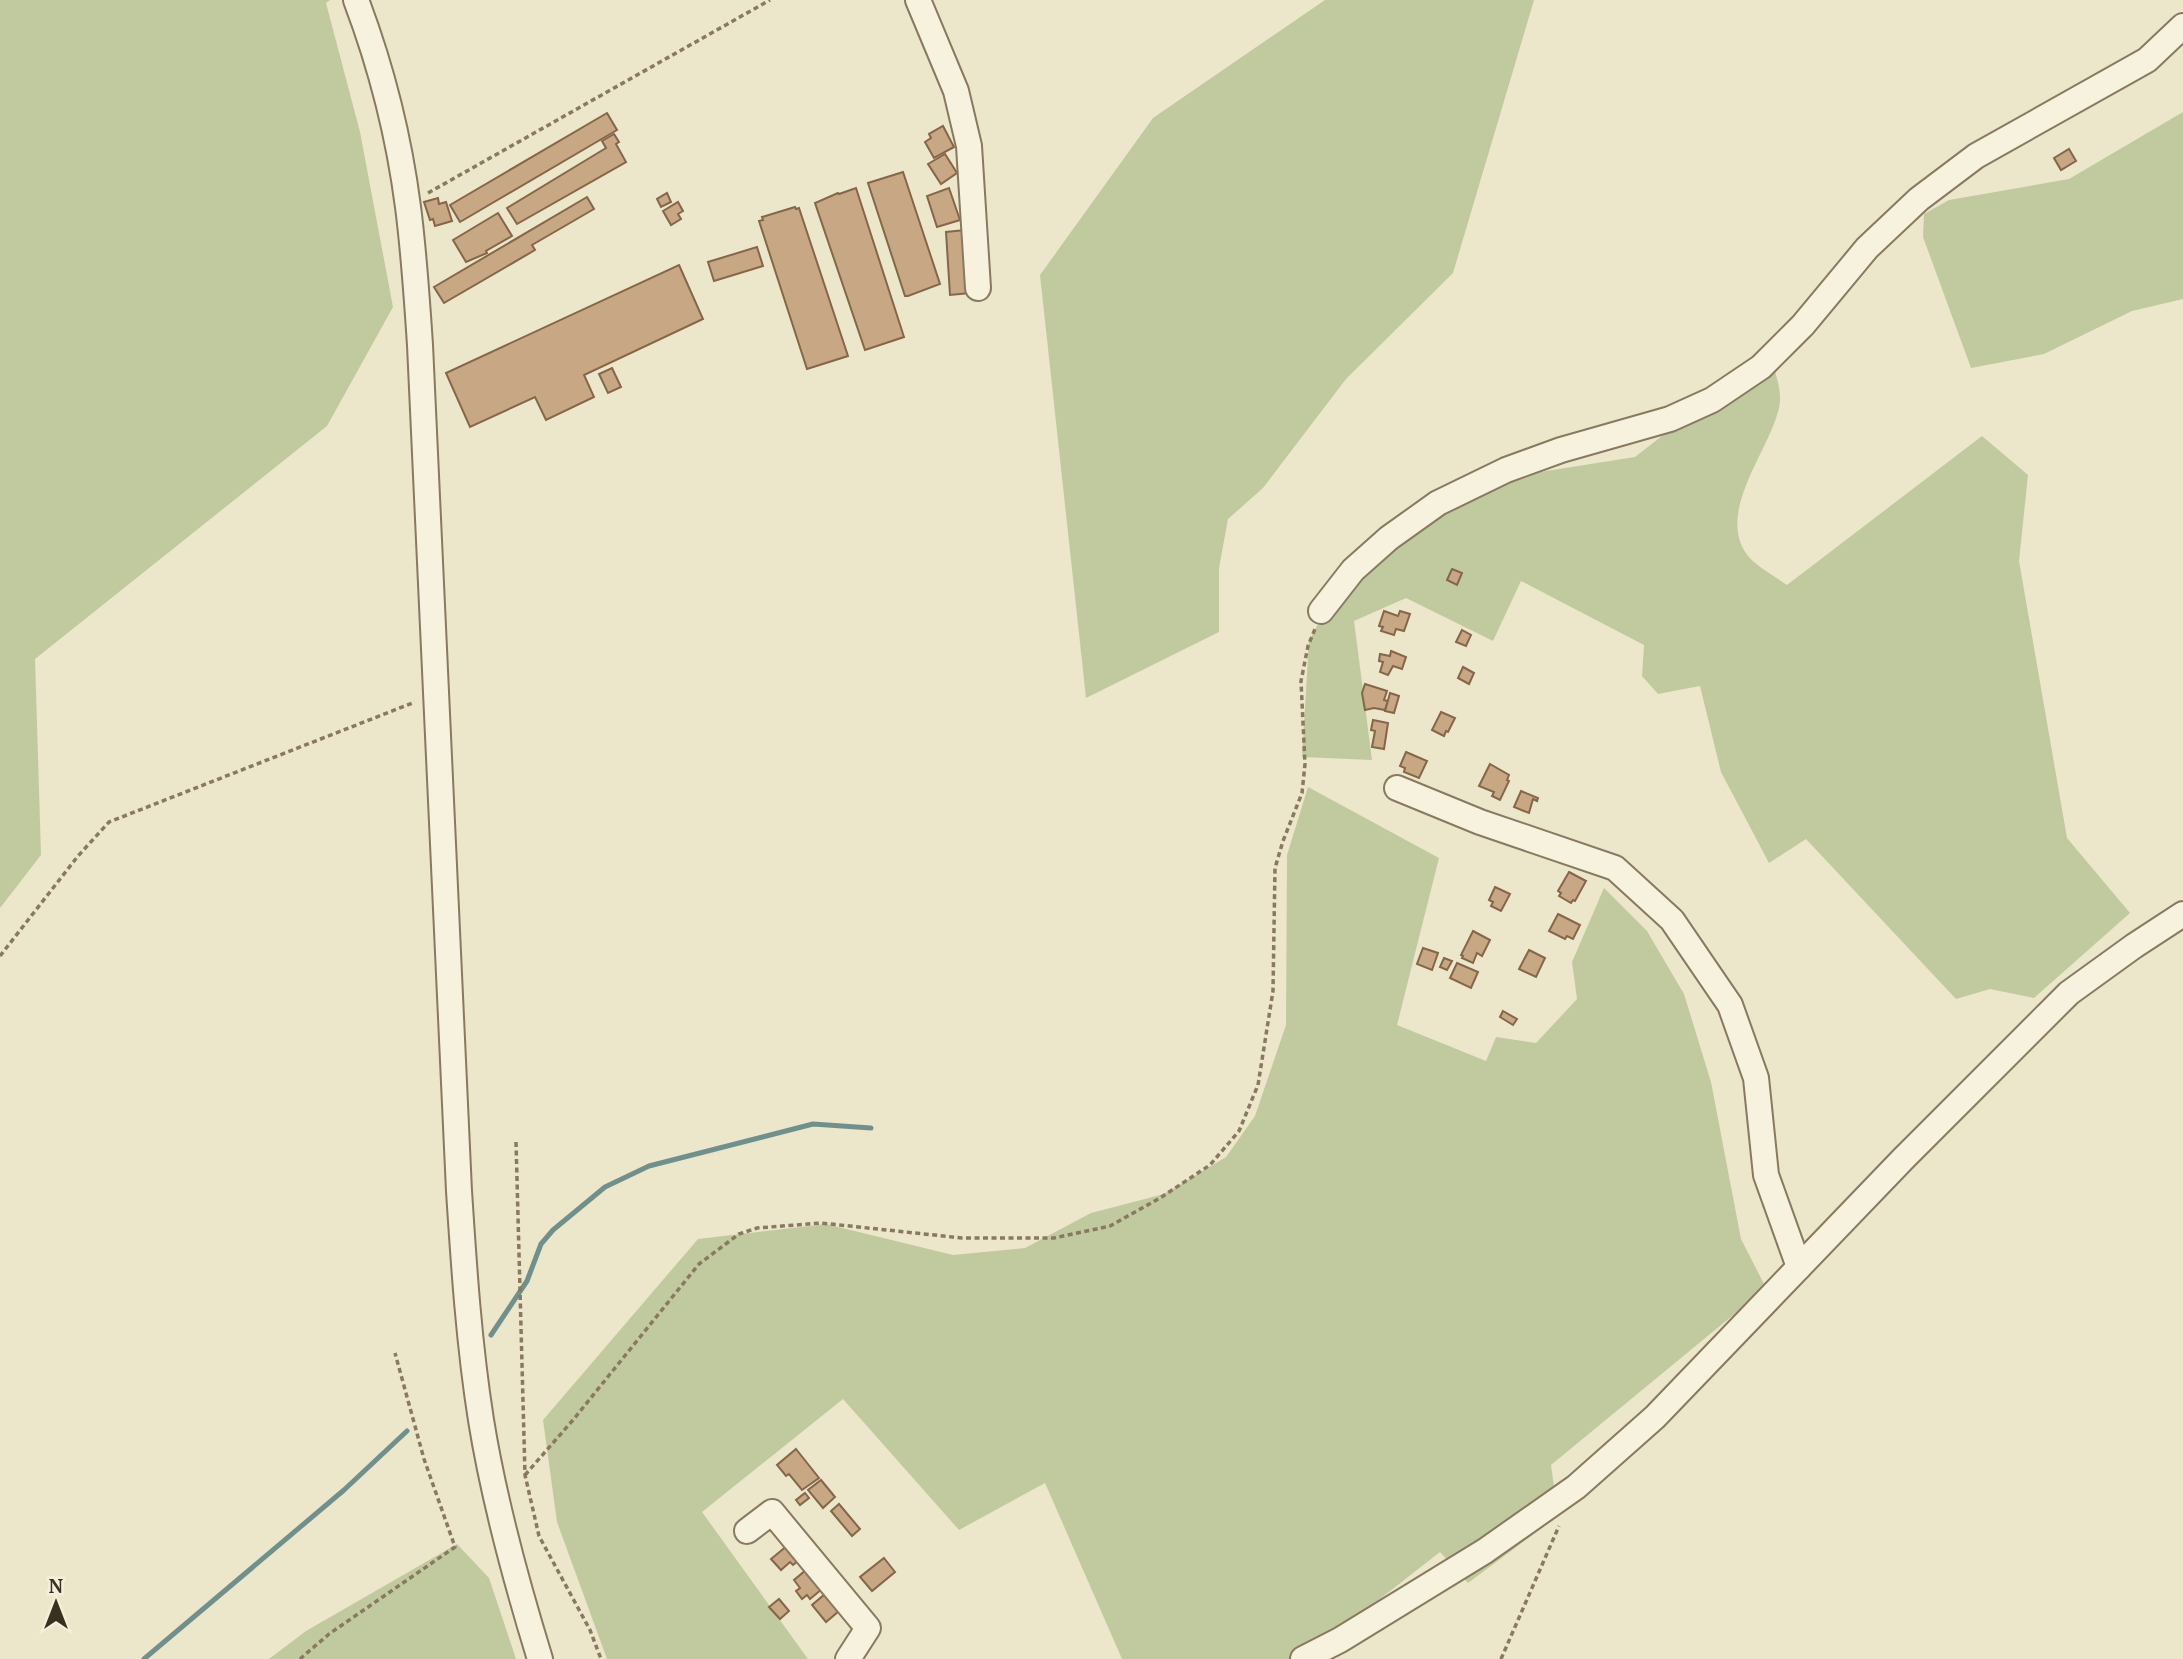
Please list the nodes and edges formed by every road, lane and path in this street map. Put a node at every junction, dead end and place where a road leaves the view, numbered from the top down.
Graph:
1 (356, 0) edge
2 (770, 0) edge
3 (918, 0) edge
4 (2183, 26) edge
5 (408, 205) junction
6 (978, 288) dead end
7 (1321, 611) joint
8 (436, 693) junction
9 (1397, 788) dead end
10 (2183, 914) edge
11 (0, 957) edge
12 (516, 1142) dead end
13 (1799, 1267) junction
14 (395, 1353) dead end
15 (524, 1475) junction
16 (1560, 1524) dead end
17 (747, 1531) dead end
18 (300, 1659) edge
19 (540, 1659) edge
20 (601, 1659) edge
21 (848, 1659) edge
22 (1303, 1659) edge
23 (1502, 1659) edge

1 - 5 street
2 - 5 path
3 - 6 street
4 - 7 street
5 - 8 street
7 - 15 path
8 - 11 path
8 - 19 street
9 - 13 street
10 - 13 street
12 - 15 path
13 - 22 street
14 - 18 path
15 - 20 path
16 - 23 path
17 - 21 street

